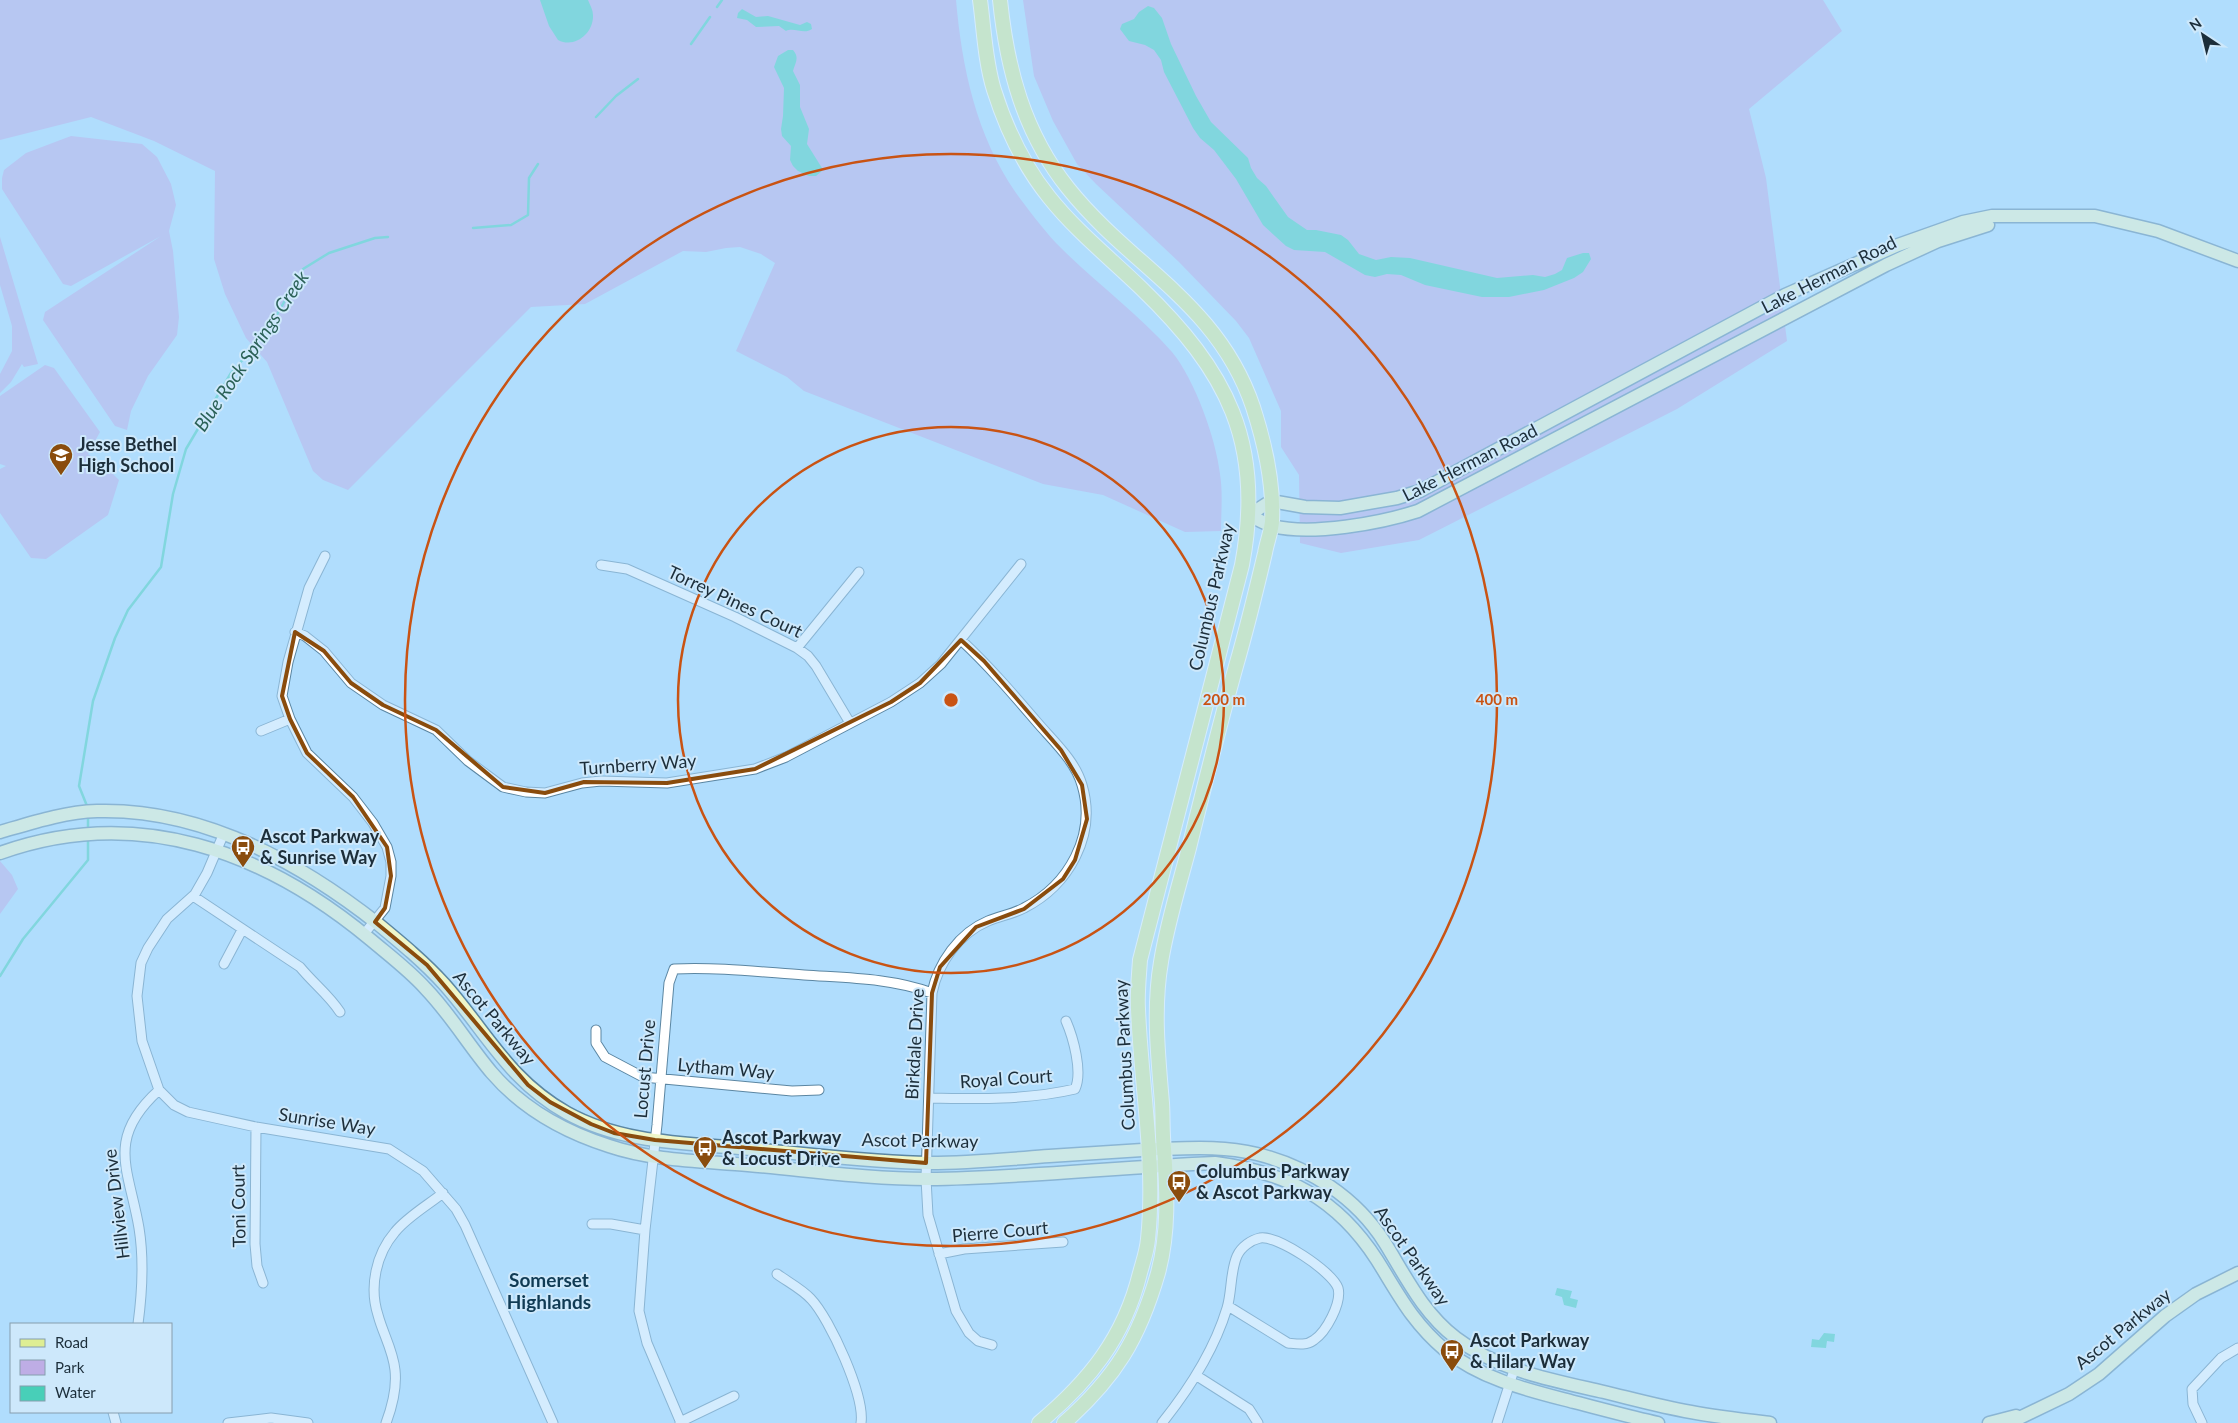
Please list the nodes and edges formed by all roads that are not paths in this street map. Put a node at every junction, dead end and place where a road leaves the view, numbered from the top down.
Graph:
1 (980, 0) edge
2 (1000, 0) edge
3 (2024, 215) junction
4 (2238, 261) edge
5 (1271, 502) junction
6 (1249, 515) junction
7 (1272, 526) junction
8 (325, 556) dead end
9 (1021, 564) dead end
10 (601, 565) dead end
11 (859, 572) dead end
12 (296, 632) junction
13 (961, 640) junction
14 (797, 648) junction
15 (290, 720) junction
16 (850, 723) junction
17 (261, 731) dead end
18 (0, 832) edge
19 (224, 834) junction
20 (216, 850) junction
21 (0, 853) edge
22 (193, 896) junction
23 (375, 922) junction
24 (242, 930) junction
25 (364, 934) junction
26 (224, 964) dead end
27 (932, 993) junction
28 (340, 1012) dead end
29 (1066, 1021) dead end
30 (596, 1030) dead end
31 (661, 1079) junction
32 (158, 1090) junction
33 (819, 1090) dead end
34 (929, 1098) junction
35 (256, 1127) junction
36 (655, 1140) junction
37 (1164, 1149) junction
38 (1148, 1150) junction
39 (653, 1155) junction
40 (926, 1163) junction
41 (1166, 1165) junction
42 (1148, 1166) junction
43 (926, 1179) junction
44 (443, 1193) junction
45 (592, 1224) dead end
46 (645, 1230) junction
47 (1064, 1242) dead end
48 (939, 1254) junction
49 (777, 1274) dead end
50 (2238, 1274) edge
51 (263, 1283) dead end
52 (1228, 1306) junction
53 (138, 1323) edge
54 (992, 1346) dead end
55 (2238, 1348) edge
56 (1514, 1370) junction
57 (1197, 1376) junction
58 (1509, 1386) junction
59 (734, 1396) dead end
60 (2030, 1412) junction
61 (228, 1423) edge
62 (308, 1423) edge
63 (386, 1423) edge
64 (553, 1423) edge
65 (680, 1423) edge
66 (861, 1423) edge
67 (1039, 1423) edge
68 (1064, 1423) edge
69 (1162, 1423) edge
70 (1258, 1423) edge
71 (1497, 1423) edge
72 (1658, 1423) edge
73 (1770, 1423) edge
74 (1989, 1423) edge
75 (2009, 1423) edge
76 (2202, 1423) edge

1 - 6 main road, Columbus Parkway
2 - 5 main road, Columbus Parkway
3 - 4 main road, Lake Herman Road
3 - 5 main road, Lake Herman Road
3 - 7 main road, Lake Herman Road
5 - 6 main road
5 - 7 main road, Columbus Parkway
6 - 7 main road, Lake Herman Road
6 - 38 main road, Columbus Parkway
7 - 37 main road, Columbus Parkway
8 - 12 street
9 - 13 street, Turnberry Way
10 - 14 street, Torrey Pines Court
11 - 14 street
12 - 15 street
12 - 16 street, Turnberry Way
13 - 16 street, Turnberry Way
13 - 27 street, Birkdale Drive
14 - 16 street, Torrey Pines Court
15 - 17 street
15 - 23 street
18 - 19 main road, Ascot Parkway
19 - 20 street
19 - 23 main road, Ascot Parkway
20 - 21 main road, Ascot Parkway
20 - 22 street
20 - 25 main road, Ascot Parkway
22 - 24 street
22 - 32 street
23 - 25 street
23 - 36 main road, Ascot Parkway
24 - 26 street
24 - 28 street
25 - 39 main road, Ascot Parkway
27 - 31 street, Locust Drive
27 - 34 street, Birkdale Drive
29 - 34 street, Royal Court
30 - 31 street, Lytham Way
31 - 33 street, Lytham Way
31 - 36 street, Locust Drive
32 - 35 street, Sunrise Way
32 - 53 street, Hillview Drive
34 - 40 street, Birkdale Drive
35 - 44 street, Sunrise Way
35 - 51 street, Toni Court
36 - 39 street, Locust Drive
36 - 40 main road, Ascot Parkway
37 - 38 main road, Ascot Parkway
37 - 41 main road, Columbus Parkway
37 - 56 main road, Ascot Parkway
38 - 40 main road, Ascot Parkway
38 - 42 main road, Columbus Parkway
39 - 43 main road, Ascot Parkway
39 - 46 street, Locust Drive
40 - 43 street, Birkdale Drive
41 - 42 main road, Ascot Parkway
41 - 58 main road, Ascot Parkway
41 - 68 main road, Columbus Parkway
42 - 43 main road, Ascot Parkway
42 - 67 main road, Columbus Parkway
43 - 48 street, Birkdale Drive
44 - 63 street
44 - 64 street, Sunrise Way
45 - 46 street
46 - 65 street, Locust Drive
47 - 48 street, Pierre Court
48 - 54 street, Birkdale Drive
49 - 66 street
50 - 60 main road, Ascot Parkway
52 - 52 street
52 - 57 street
55 - 76 street
56 - 58 street
56 - 73 main road, Ascot Parkway
57 - 69 street
57 - 70 street
58 - 71 street
58 - 72 main road, Ascot Parkway
59 - 65 street
60 - 74 main road, Ascot Parkway
60 - 75 main road, Ascot Parkway
61 - 62 street

